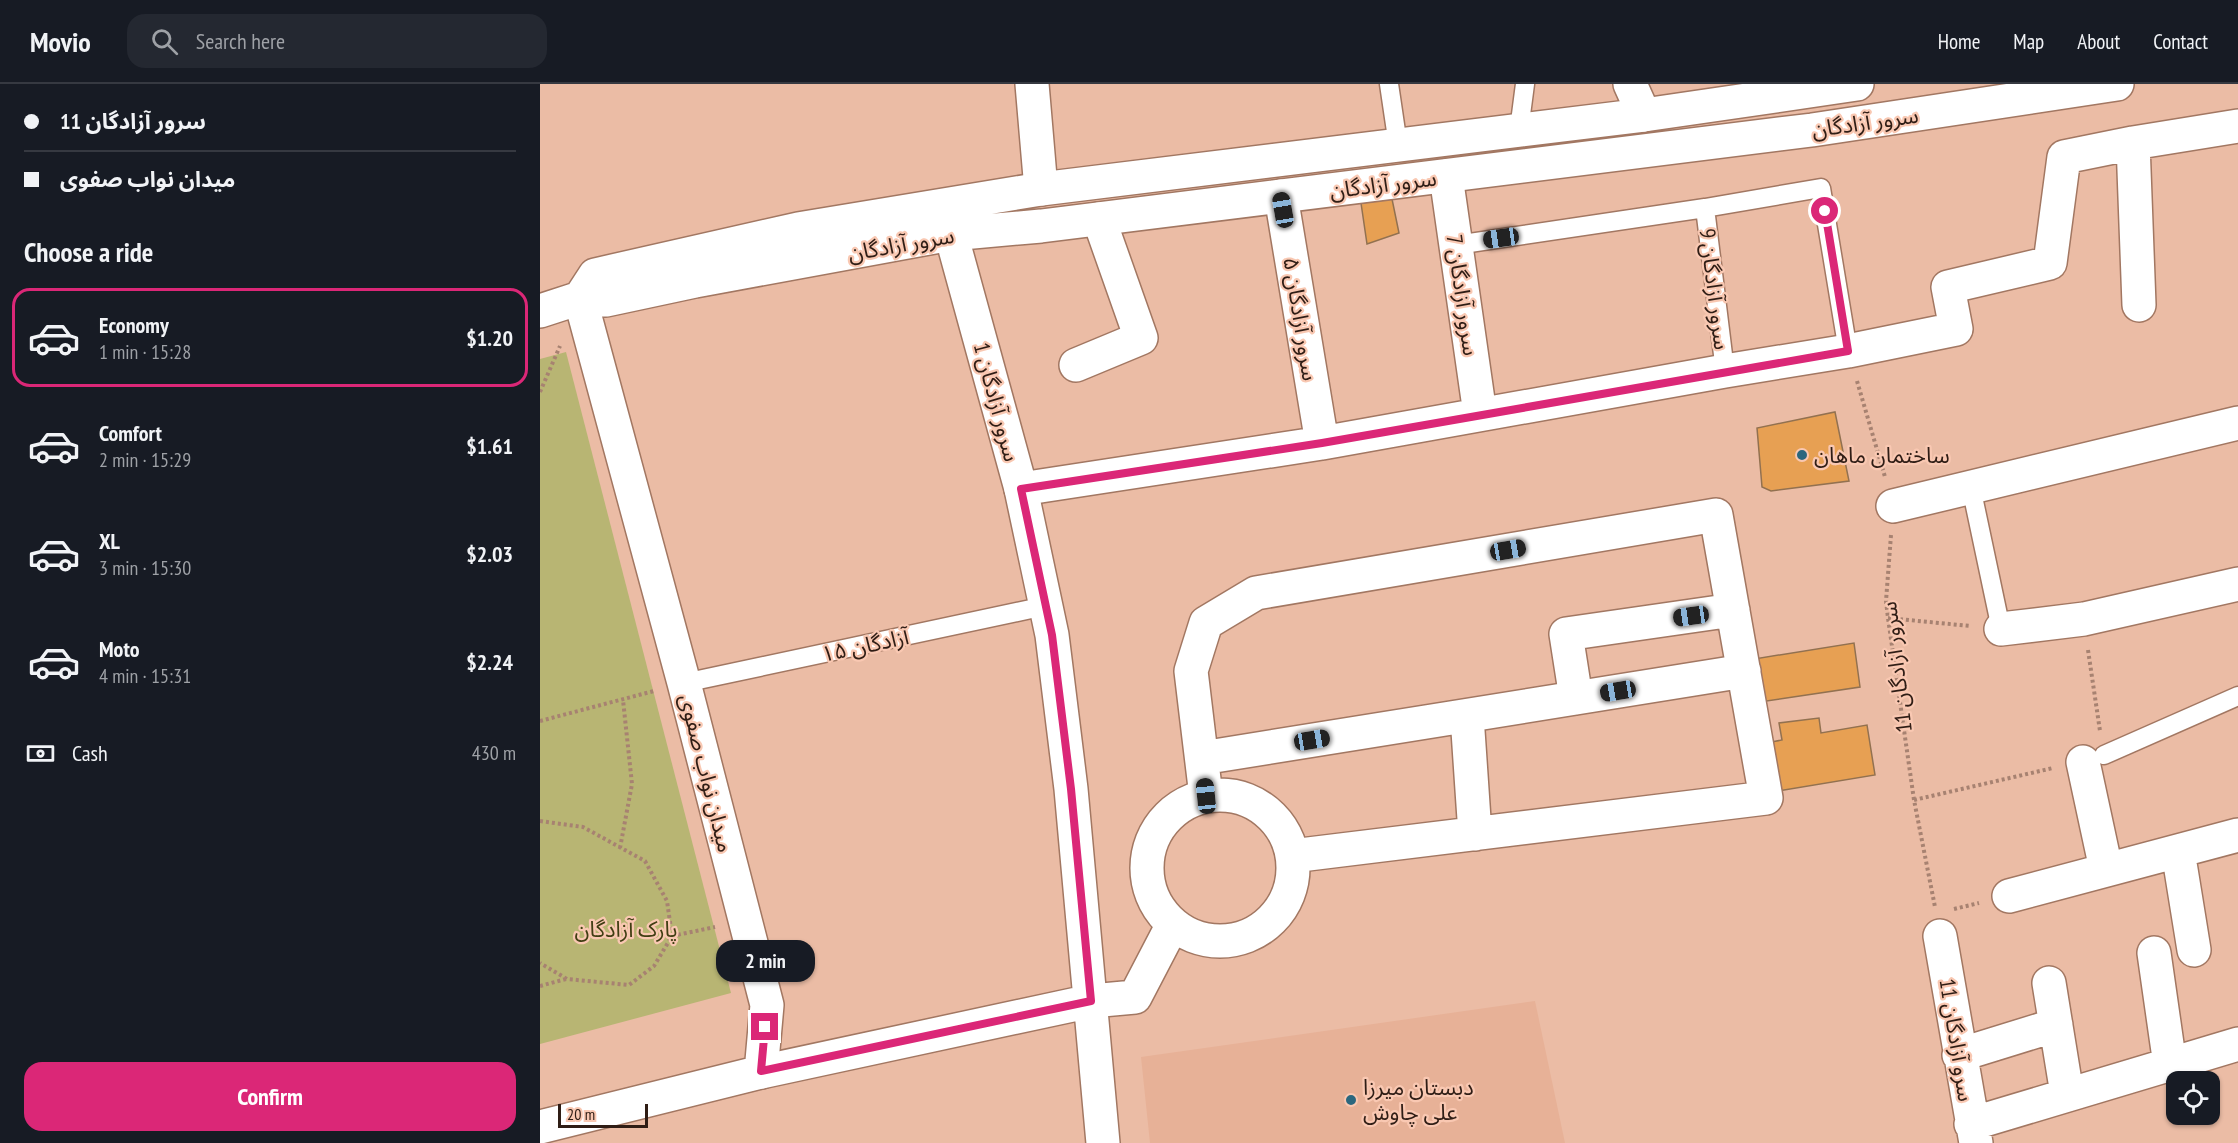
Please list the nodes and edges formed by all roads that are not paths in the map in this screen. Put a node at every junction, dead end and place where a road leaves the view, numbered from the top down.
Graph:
1 (1032, 84) edge
2 (1389, 84) edge
3 (1525, 84) edge
4 (1630, 84) edge
5 (1857, 84) edge
6 (2117, 84) edge
7 (1644, 115) junction
8 (2238, 126) edge
9 (1519, 130) junction
10 (2133, 143) junction
11 (1398, 145) junction
12 (1650, 150) junction
13 (1446, 176) junction
14 (1041, 189) junction
15 (1281, 196) junction
16 (1705, 208) junction
17 (1099, 219) junction
18 (951, 234) junction
19 (1456, 245) junction
20 (587, 286) junction
21 (2139, 305) dead end
22 (540, 311) edge
23 (1848, 351) junction
24 (1076, 365) dead end
25 (1725, 371) junction
26 (1480, 414) junction
27 (2238, 423) edge
28 (1322, 443) junction
29 (1971, 487) junction
30 (1021, 489) junction
31 (1893, 506) road end
32 (2238, 584) edge
33 (1045, 606) junction
34 (1733, 610) junction
35 (2001, 629) joint
36 (1744, 671) junction
37 (684, 683) junction
38 (2238, 696) edge
39 (1576, 698) junction
40 (1467, 716) junction
41 (1202, 758) junction
42 (2093, 758) joint
43 (1206, 796) junction
44 (1475, 834) junction
45 (2238, 835) edge
46 (2178, 851) junction
47 (1292, 856) junction
48 (2106, 869) junction
49 (2009, 896) road end
50 (1173, 924) junction
51 (1938, 925) road end
52 (2194, 950) dead end
53 (2154, 953) dead end
54 (2049, 983) dead end
55 (1091, 1001) junction
56 (2056, 1025) junction
57 (2238, 1044) edge
58 (1959, 1055) junction
59 (2170, 1065) junction
60 (761, 1071) junction
61 (2067, 1094) junction
62 (540, 1127) edge
63 (1973, 1133) edge
64 (1103, 1143) edge

1 - 14 street
2 - 11 lane
3 - 9 lane
4 - 7 street
5 - 7 street, سرور آزادگان
6 - 12 street, سرور آزادگان
7 - 9 street, سرور آزادگان
7 - 12 street
8 - 10 street
9 - 11 street, سرور آزادگان
10 - 21 street
10 - 23 street
11 - 14 street, سرور آزادگان
12 - 13 street, سرور آزادگان
13 - 15 street, سرور آزادگان
13 - 19 street, سرور آزادگان 7
14 - 20 street, سرور آزادگان
15 - 17 street, سرور آزادگان
15 - 28 street, سرور آزادگان ۵
16 - 19 lane
16 - 23 lane
16 - 25 lane, سرور آزادگان 9
17 - 18 street, سرور آزادگان
17 - 24 street
18 - 20 street, سرور آزادگان
18 - 30 street, سرور آزادگان 1
19 - 26 street, سرور آزادگان 7
20 - 22 street
20 - 37 street, میدان نواب صفوی
23 - 25 street
25 - 26 street
26 - 28 street
27 - 29 street
28 - 30 street
29 - 31 street
29 - 35 lane
30 - 33 street, سرور آزادگان 1
32 - 35 street
33 - 37 lane, آزادگان ۱۵
33 - 55 street, سرور آزادگان 1
34 - 36 street
34 - 39 street
34 - 41 street
36 - 39 street
36 - 44 street
37 - 60 street, میدان نواب صفوی
38 - 42 lane
39 - 40 street
40 - 41 street
40 - 44 street
41 - 43 street
42 - 48 street
43 - 47 street
43 - 50 street
44 - 47 street
45 - 46 street
46 - 48 street
46 - 52 street
47 - 50 street
48 - 49 street
50 - 55 street
51 - 58 street, سرو آزادگان 11
53 - 59 street
54 - 56 street
55 - 60 street
55 - 64 street, سرور آزادگان 1
56 - 58 street
56 - 61 street
57 - 59 street
58 - 63 street, سرو آزادگان 11
59 - 61 street
60 - 62 street
61 - 63 street

